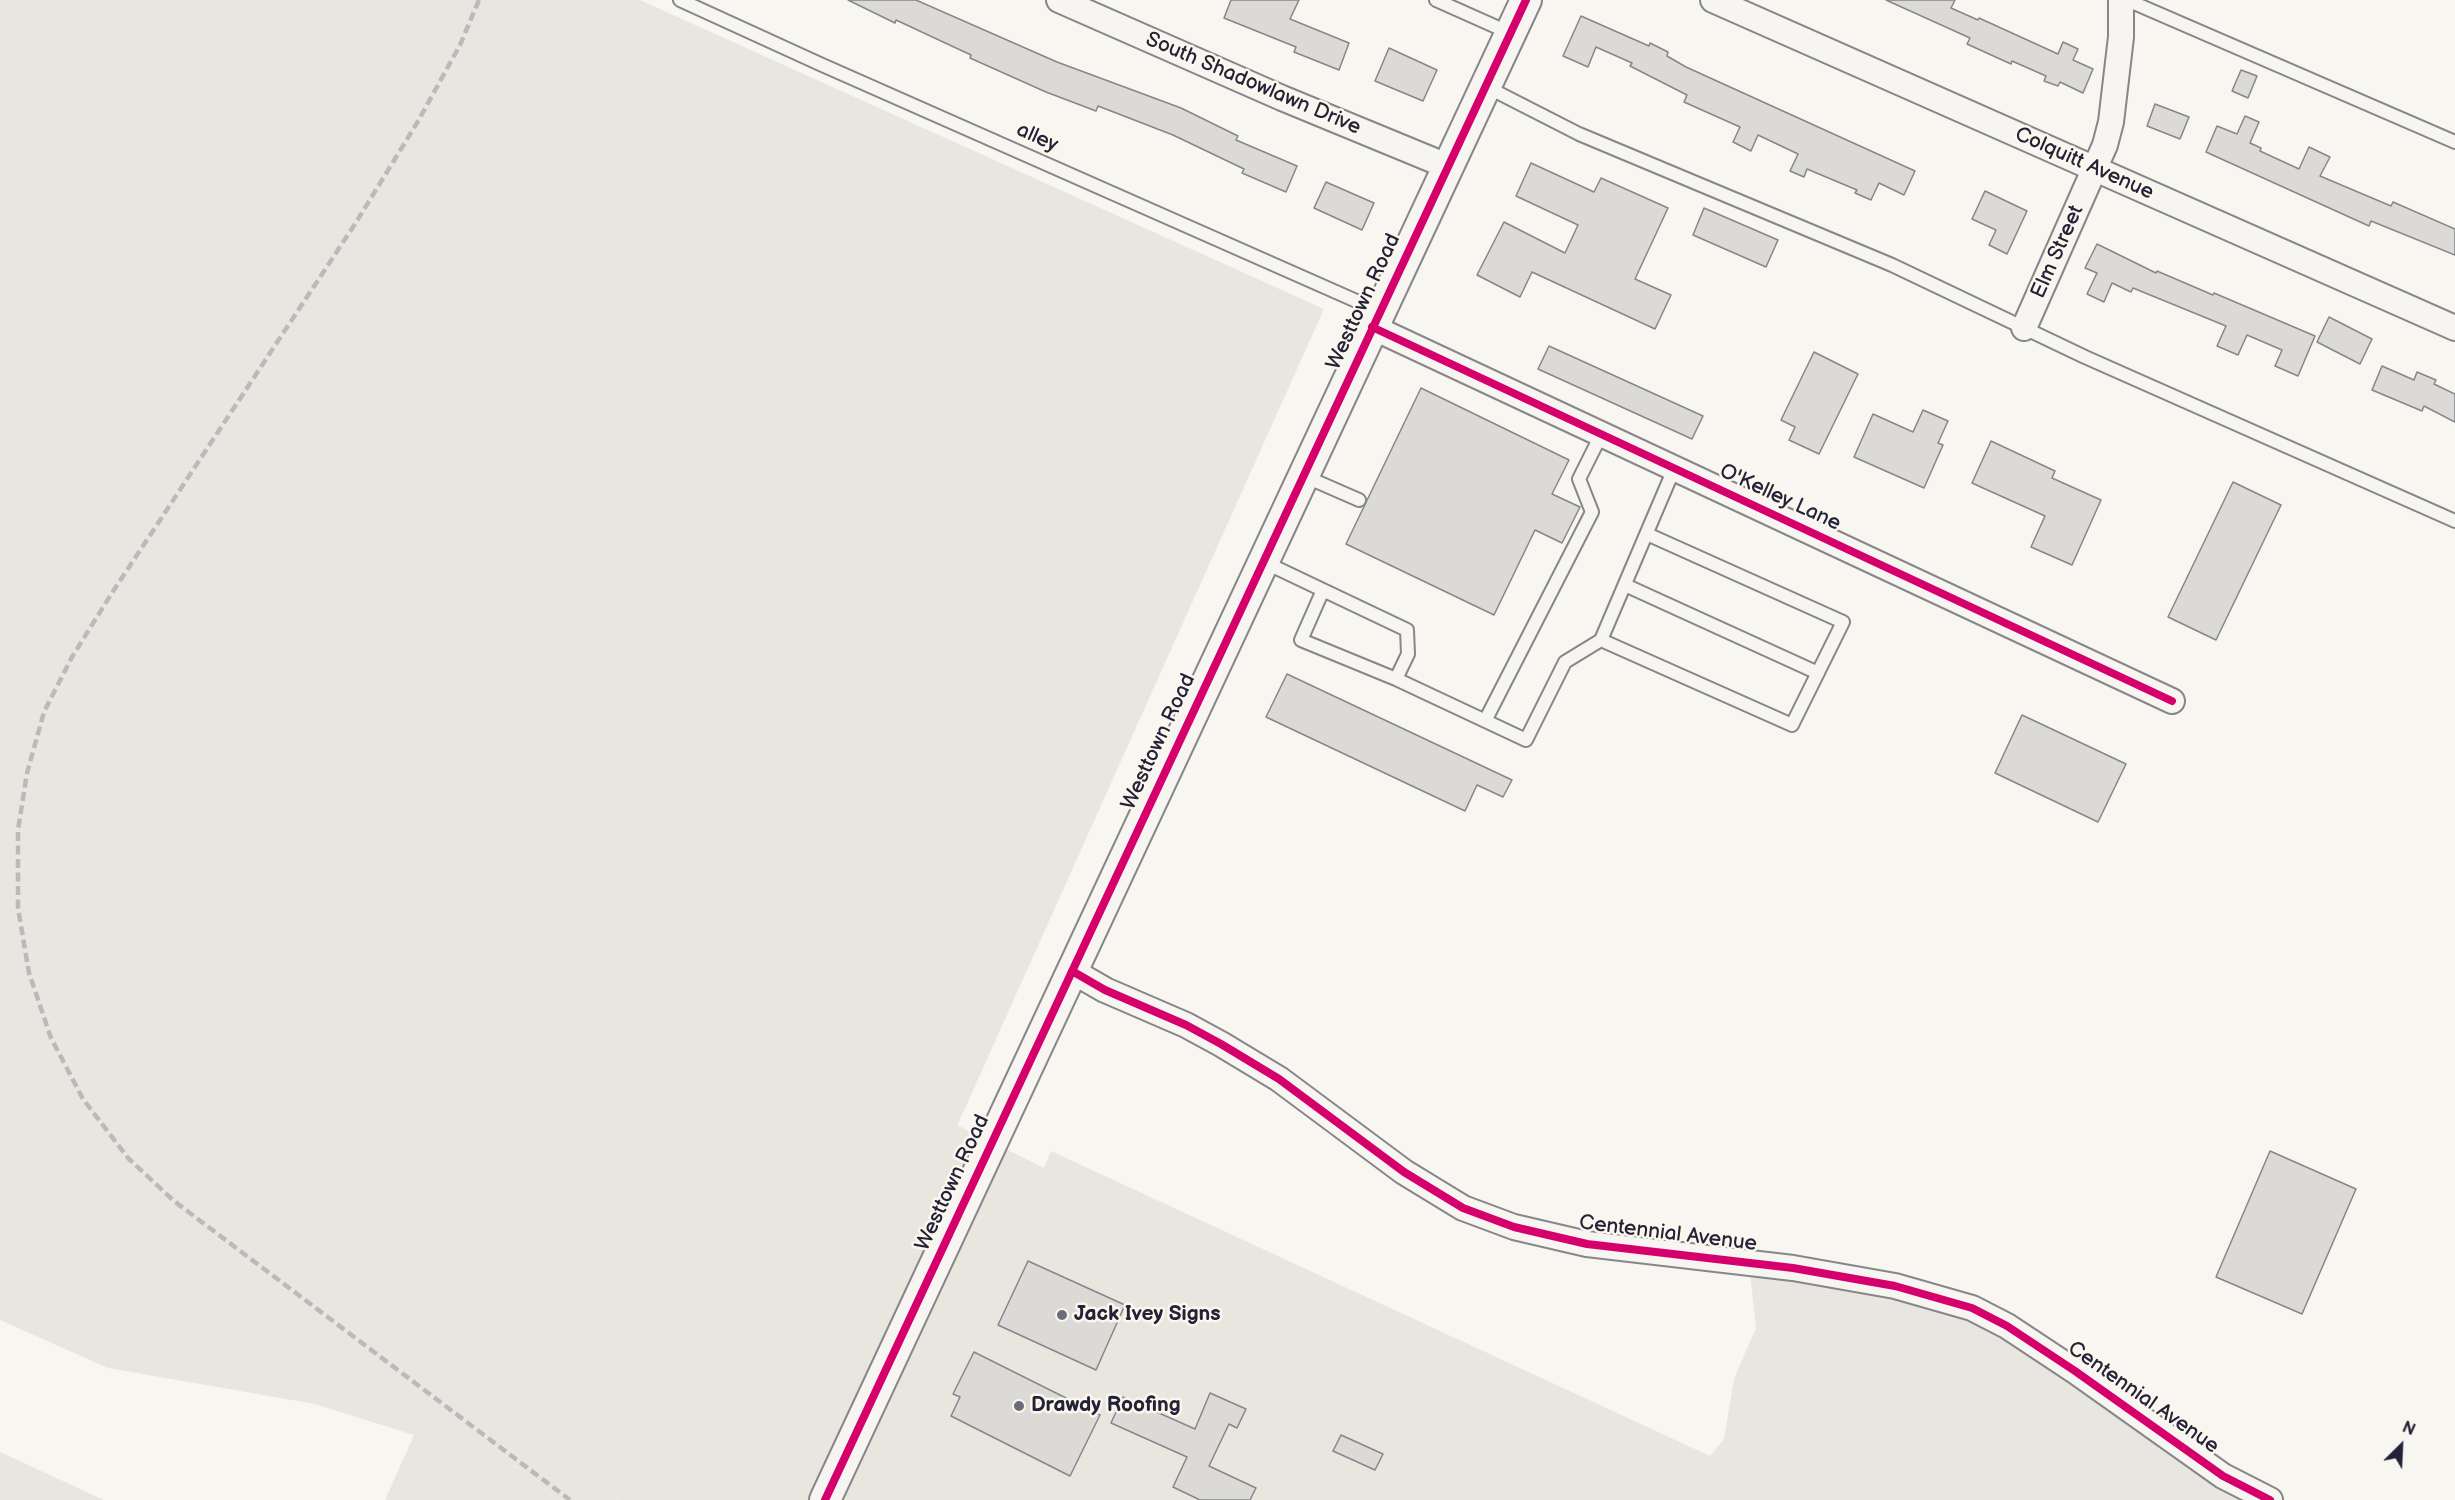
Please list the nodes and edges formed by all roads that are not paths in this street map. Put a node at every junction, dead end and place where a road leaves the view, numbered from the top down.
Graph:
1 (680, 0) edge
2 (1059, 0) edge
3 (1436, 0) edge
4 (1526, 0) edge
5 (1713, 0) edge
6 (2121, 0) edge
7 (2127, 0) edge
8 (1083, 5) edge
9 (1510, 33) junction
10 (1485, 86) junction
11 (2455, 142) edge
12 (1447, 166) junction
13 (2095, 168) junction
14 (1376, 319) junction
15 (2024, 328) junction
16 (2455, 328) edge
17 (1601, 435) junction
18 (1674, 469) junction
19 (1303, 476) junction
20 (1359, 500) dead end
21 (2455, 521) edge
22 (1647, 534) junction
23 (1263, 561) junction
24 (1625, 585) junction
25 (1323, 590) junction
26 (1601, 640) junction
27 (1818, 673) junction
28 (1396, 680) junction
29 (2172, 701) dead end
30 (1485, 721) junction
31 (1072, 971) junction
32 (825, 1500) edge
33 (2270, 1500) edge

1 - 14 lane, alley
2 - 8 street, South Shadowlawn Drive
3 - 9 lane
4 - 9 street, Westtown Road
5 - 13 street, Colquitt Avenue
6 - 13 street, Elm Street
7 - 11 lane
8 - 12 street, South Shadowlawn Drive
9 - 10 street, Westtown Road
10 - 12 street, Westtown Road
10 - 15 lane
12 - 14 street, Westtown Road
13 - 15 street, Elm Street
13 - 16 street, Colquitt Avenue
14 - 17 street, O'Kelley Lane
14 - 19 street, Westtown Road
15 - 21 lane
17 - 18 street, O'Kelley Lane
17 - 30 lane
18 - 22 lane
18 - 29 street, O'Kelley Lane
19 - 20 lane
19 - 23 street, Westtown Road
22 - 24 lane
22 - 27 lane
23 - 25 lane
23 - 31 street, Westtown Road
24 - 26 lane
24 - 27 lane
25 - 28 lane
25 - 28 lane
26 - 27 lane
26 - 30 lane
28 - 30 lane
31 - 32 street, Westtown Road
31 - 33 street, Centennial Avenue

